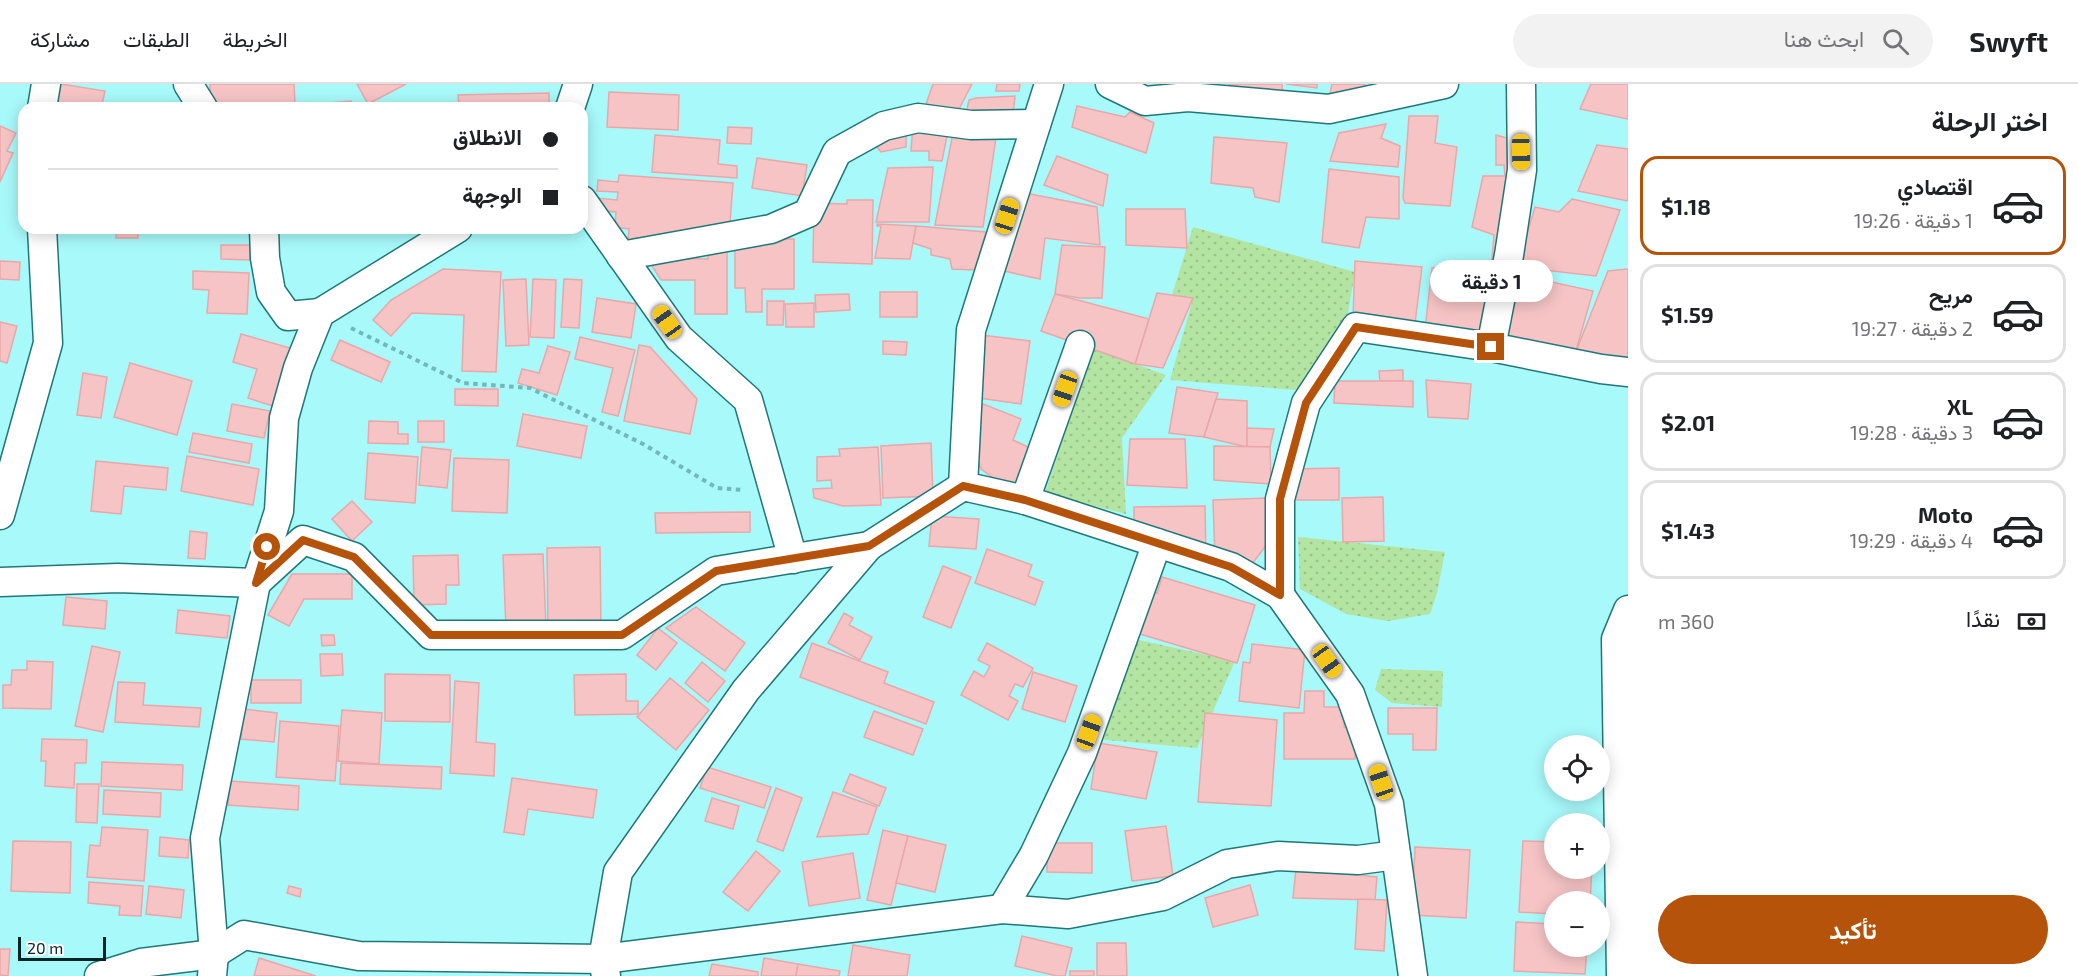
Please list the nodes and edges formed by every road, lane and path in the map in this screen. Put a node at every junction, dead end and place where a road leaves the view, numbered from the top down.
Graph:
1 (46, 84) edge
2 (188, 84) edge
3 (578, 84) edge
4 (1049, 84) edge
5 (1110, 84) edge
6 (1444, 84) edge
7 (1513, 88) edge
8 (43, 102) edge
9 (199, 102) edge
10 (572, 102) edge
11 (1036, 124) junction
12 (588, 209) edge
13 (42, 234) edge
14 (264, 234) edge
15 (448, 234) edge
16 (621, 256) junction
17 (320, 313) junction
18 (1080, 345) dead end
19 (1491, 347) junction
20 (1628, 372) edge
21 (963, 486) junction
22 (774, 492) junction
23 (1025, 500) junction
24 (0, 515) edge
25 (1157, 543) junction
26 (869, 546) junction
27 (793, 559) junction
28 (0, 582) edge
29 (256, 583) junction
30 (1280, 595) junction
31 (1628, 610) edge
32 (1396, 855) junction
33 (1002, 909) junction
34 (213, 965) edge
35 (605, 968) edge
36 (99, 976) edge
37 (1413, 976) edge
38 (1621, 976) edge

1 - 8 street
2 - 9 street
3 - 10 street
4 - 11 street
5 - 6 street
7 - 19 street
11 - 16 street
11 - 21 street
12 - 16 street
13 - 24 street
14 - 17 street
15 - 17 street
16 - 22 street
17 - 22 path
17 - 29 street
18 - 23 street
19 - 20 street
19 - 30 street
21 - 23 street
21 - 26 street
22 - 27 street
23 - 25 street
25 - 30 street
25 - 33 street
26 - 27 street
26 - 35 street
27 - 29 street
28 - 29 street
29 - 34 street
30 - 32 street
31 - 38 street
32 - 33 street
32 - 37 street
33 - 35 street
34 - 35 street
34 - 36 street

